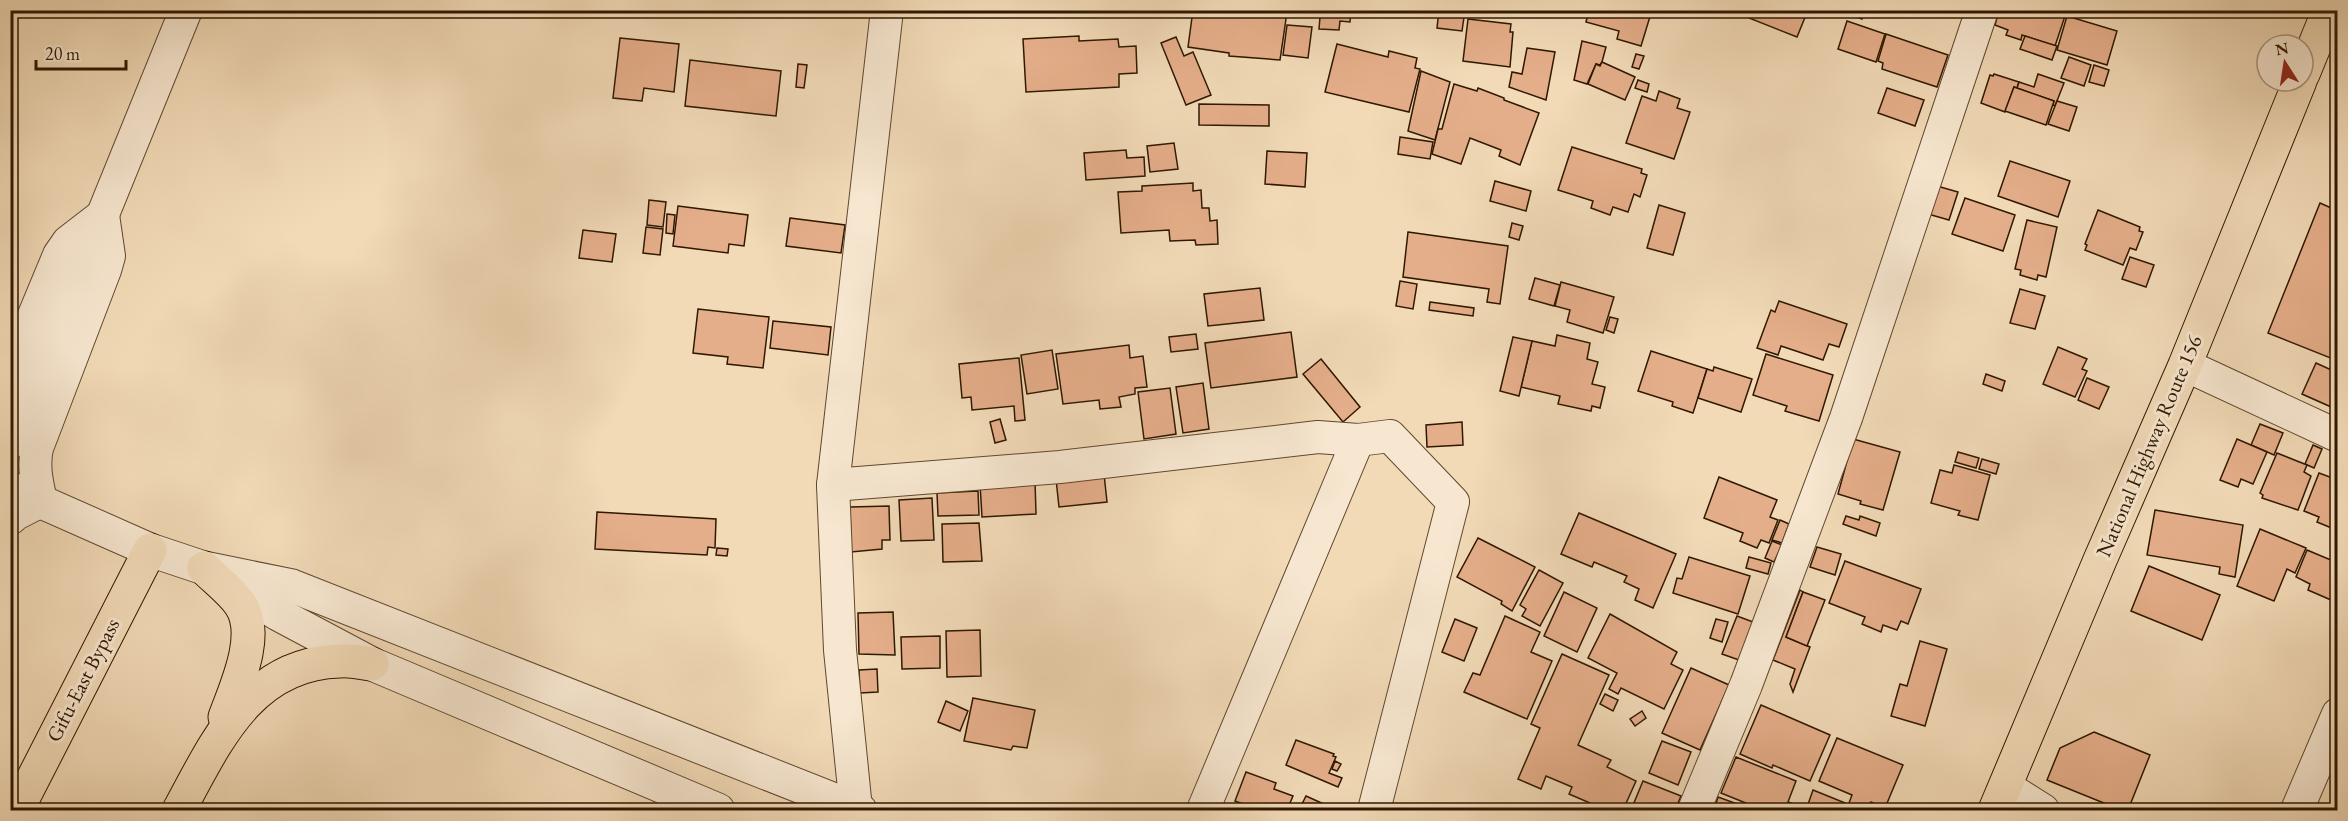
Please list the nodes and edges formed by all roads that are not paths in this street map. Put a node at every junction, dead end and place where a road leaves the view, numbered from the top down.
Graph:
1 (186, 10) edge
2 (887, 10) edge
3 (1982, 10) edge
4 (2329, 10) edge
5 (2315, 44) edge
6 (2295, 93) edge
7 (103, 215) junction
8 (2185, 364) junction
9 (10, 373) edge
10 (2337, 436) edge
11 (1358, 440) junction
12 (10, 442) edge
13 (833, 484) junction
14 (10, 488) edge
15 (42, 501) junction
16 (10, 519) edge
17 (150, 550) junction
18 (204, 567) junction
19 (372, 664) junction
20 (2337, 714) edge
21 (216, 743) junction
22 (2000, 798) edge
23 (17, 810) edge
24 (179, 810) edge
25 (718, 810) edge
26 (858, 810) edge
27 (1203, 810) edge
28 (1374, 810) edge
29 (1694, 810) edge
30 (2043, 810) edge
31 (2297, 810) edge

1 - 7 street
2 - 13 street
3 - 29 street
4 - 5 highway
6 - 8 highway, National Highway Route 156
7 - 9 street
7 - 12 street
7 - 15 street
8 - 10 street
8 - 22 highway, National Highway Route 156
11 - 13 street
11 - 27 street
11 - 28 street
13 - 26 street
14 - 15 street
15 - 16 street
15 - 17 street
17 - 18 street
17 - 23 highway, Gifu-East Bypass
18 - 19 street
18 - 21 highway
18 - 26 street
19 - 21 highway
19 - 25 street
20 - 31 street
21 - 24 highway
22 - 30 street

